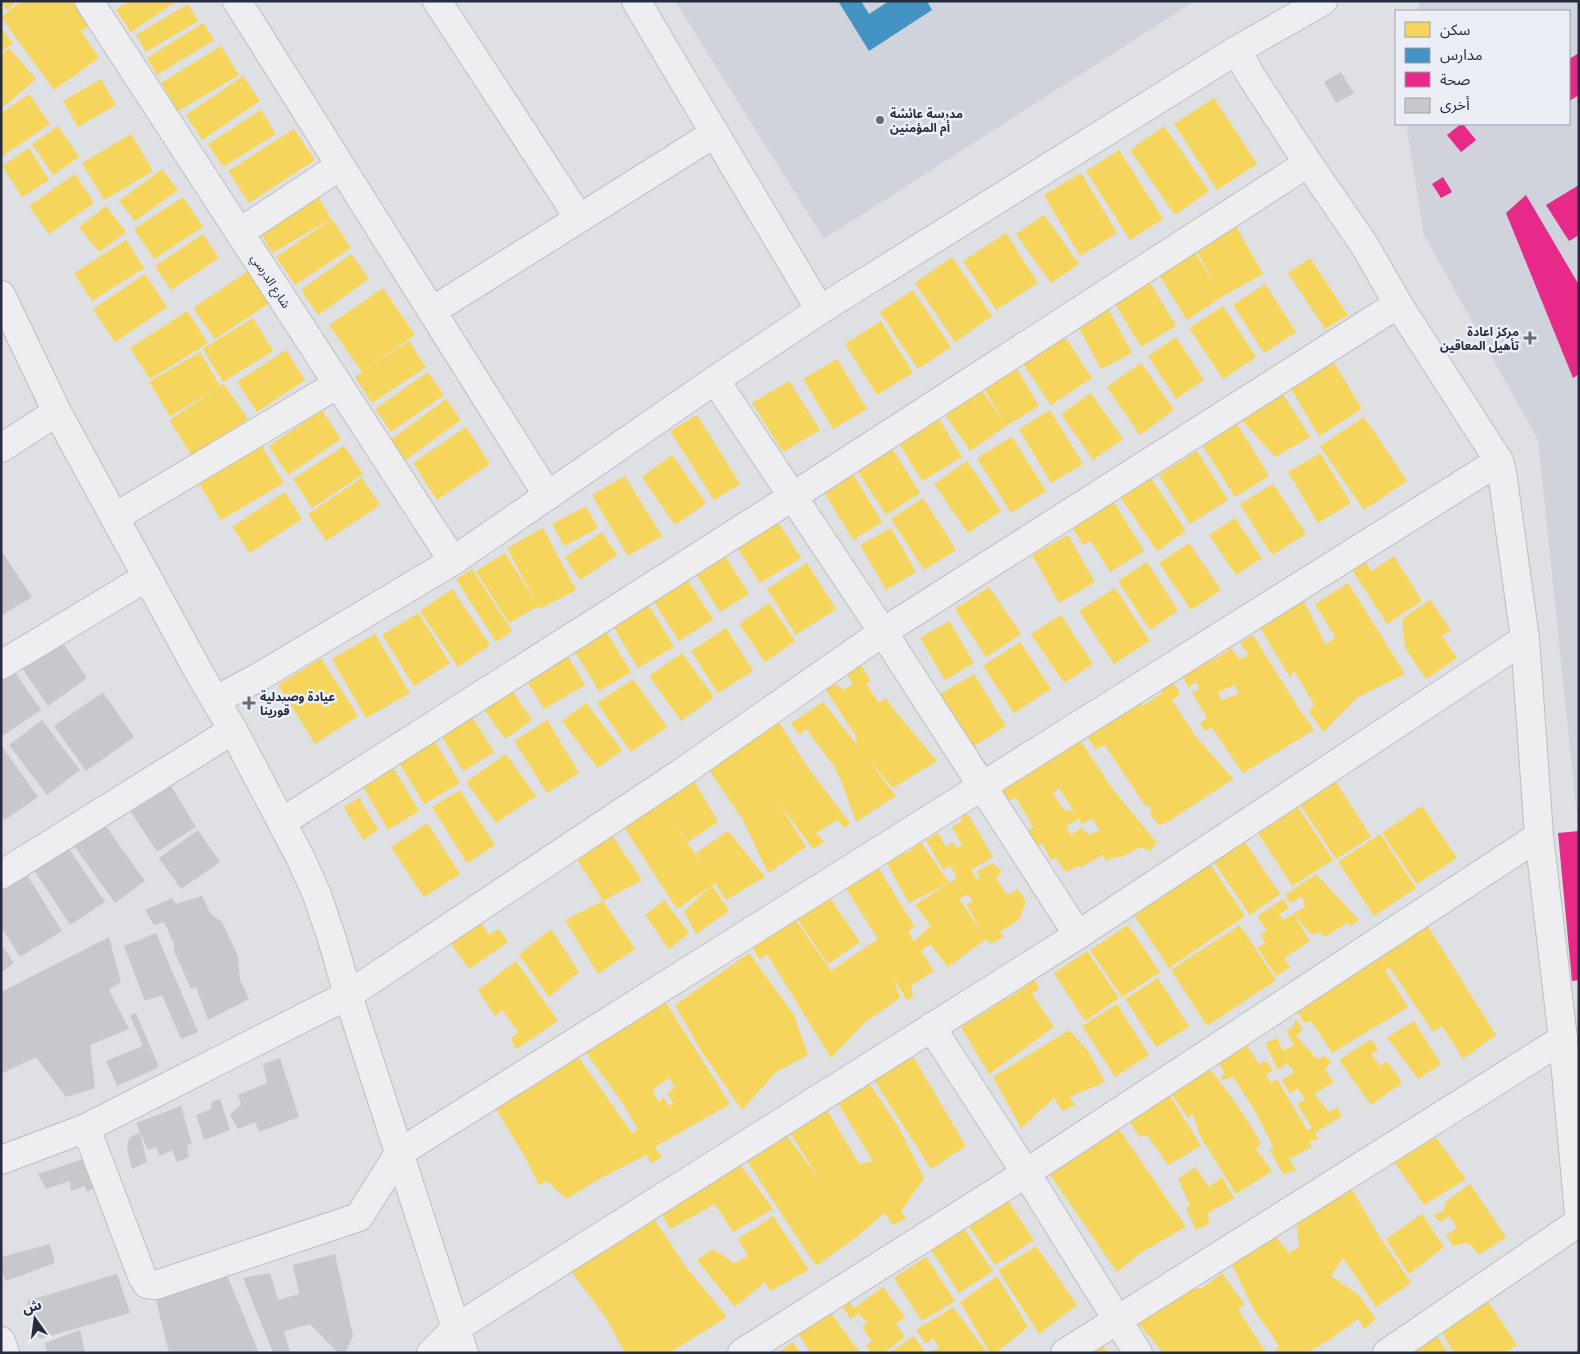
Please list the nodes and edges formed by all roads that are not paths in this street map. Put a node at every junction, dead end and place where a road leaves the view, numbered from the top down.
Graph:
1 (89, 1) edge
2 (237, 1) edge
3 (437, 1) edge
4 (636, 1) edge
5 (1323, 1) edge
6 (1237, 50) junction
7 (715, 133) junction
8 (1308, 164) junction
9 (340, 166) junction
10 (579, 218) junction
11 (240, 232) junction
12 (1, 295) edge
13 (1398, 304) junction
14 (820, 310) junction
15 (432, 311) junction
16 (715, 380) junction
17 (338, 384) junction
18 (57, 412) junction
19 (1, 448) edge
20 (1499, 461) junction
21 (548, 496) junction
22 (792, 497) junction
23 (114, 517) junction
24 (454, 561) junction
25 (148, 577) junction
26 (883, 632) junction
27 (1526, 639) junction
28 (1, 665) edge
29 (216, 700) junction
30 (233, 730) junction
31 (983, 786) junction
32 (282, 822) junction
33 (1540, 836) junction
34 (1, 875) edge
35 (1078, 935) junction
36 (348, 995) junction
37 (931, 1027) junction
38 (1563, 1039) junction
39 (86, 1128) junction
40 (399, 1152) junction
41 (1, 1160) edge
42 (1026, 1172) junction
43 (1579, 1214) edge
44 (1579, 1222) edge
45 (1117, 1320) junction
46 (460, 1340) edge
47 (1, 1341) edge
48 (5, 1353) edge
49 (431, 1353) edge
50 (742, 1353) edge
51 (1065, 1353) edge
52 (1138, 1353) edge
53 (1387, 1353) edge

1 - 11 street, شارع الدرسي
2 - 9 street
3 - 10 street
4 - 7 street
5 - 6 street
6 - 8 street
6 - 14 street
7 - 10 street
7 - 14 street
8 - 13 street
8 - 22 street
9 - 11 street
9 - 15 street
10 - 15 street
11 - 17 street, شارع الدرسي
12 - 18 street
13 - 20 street
13 - 26 street
14 - 16 street
15 - 21 street
16 - 21 street
16 - 22 street
17 - 23 street
17 - 24 street, شارع الدرسي
18 - 19 street
18 - 23 street
20 - 27 street
20 - 31 street
21 - 24 street
22 - 26 street
22 - 32 street
23 - 25 street
24 - 29 street
25 - 28 street
25 - 29 street
26 - 31 street
26 - 36 street
27 - 33 street
27 - 35 street
29 - 30 street
30 - 32 street
30 - 34 street
31 - 35 street
31 - 40 street
32 - 36 street
33 - 38 street
33 - 42 street
35 - 37 street
36 - 39 street
36 - 40 street
37 - 42 street
37 - 46 street
38 - 43 street
38 - 45 street
39 - 40 street
39 - 41 street
40 - 46 street
42 - 45 street
42 - 50 street
44 - 53 street
45 - 51 street
45 - 52 street
46 - 49 street
47 - 48 street

